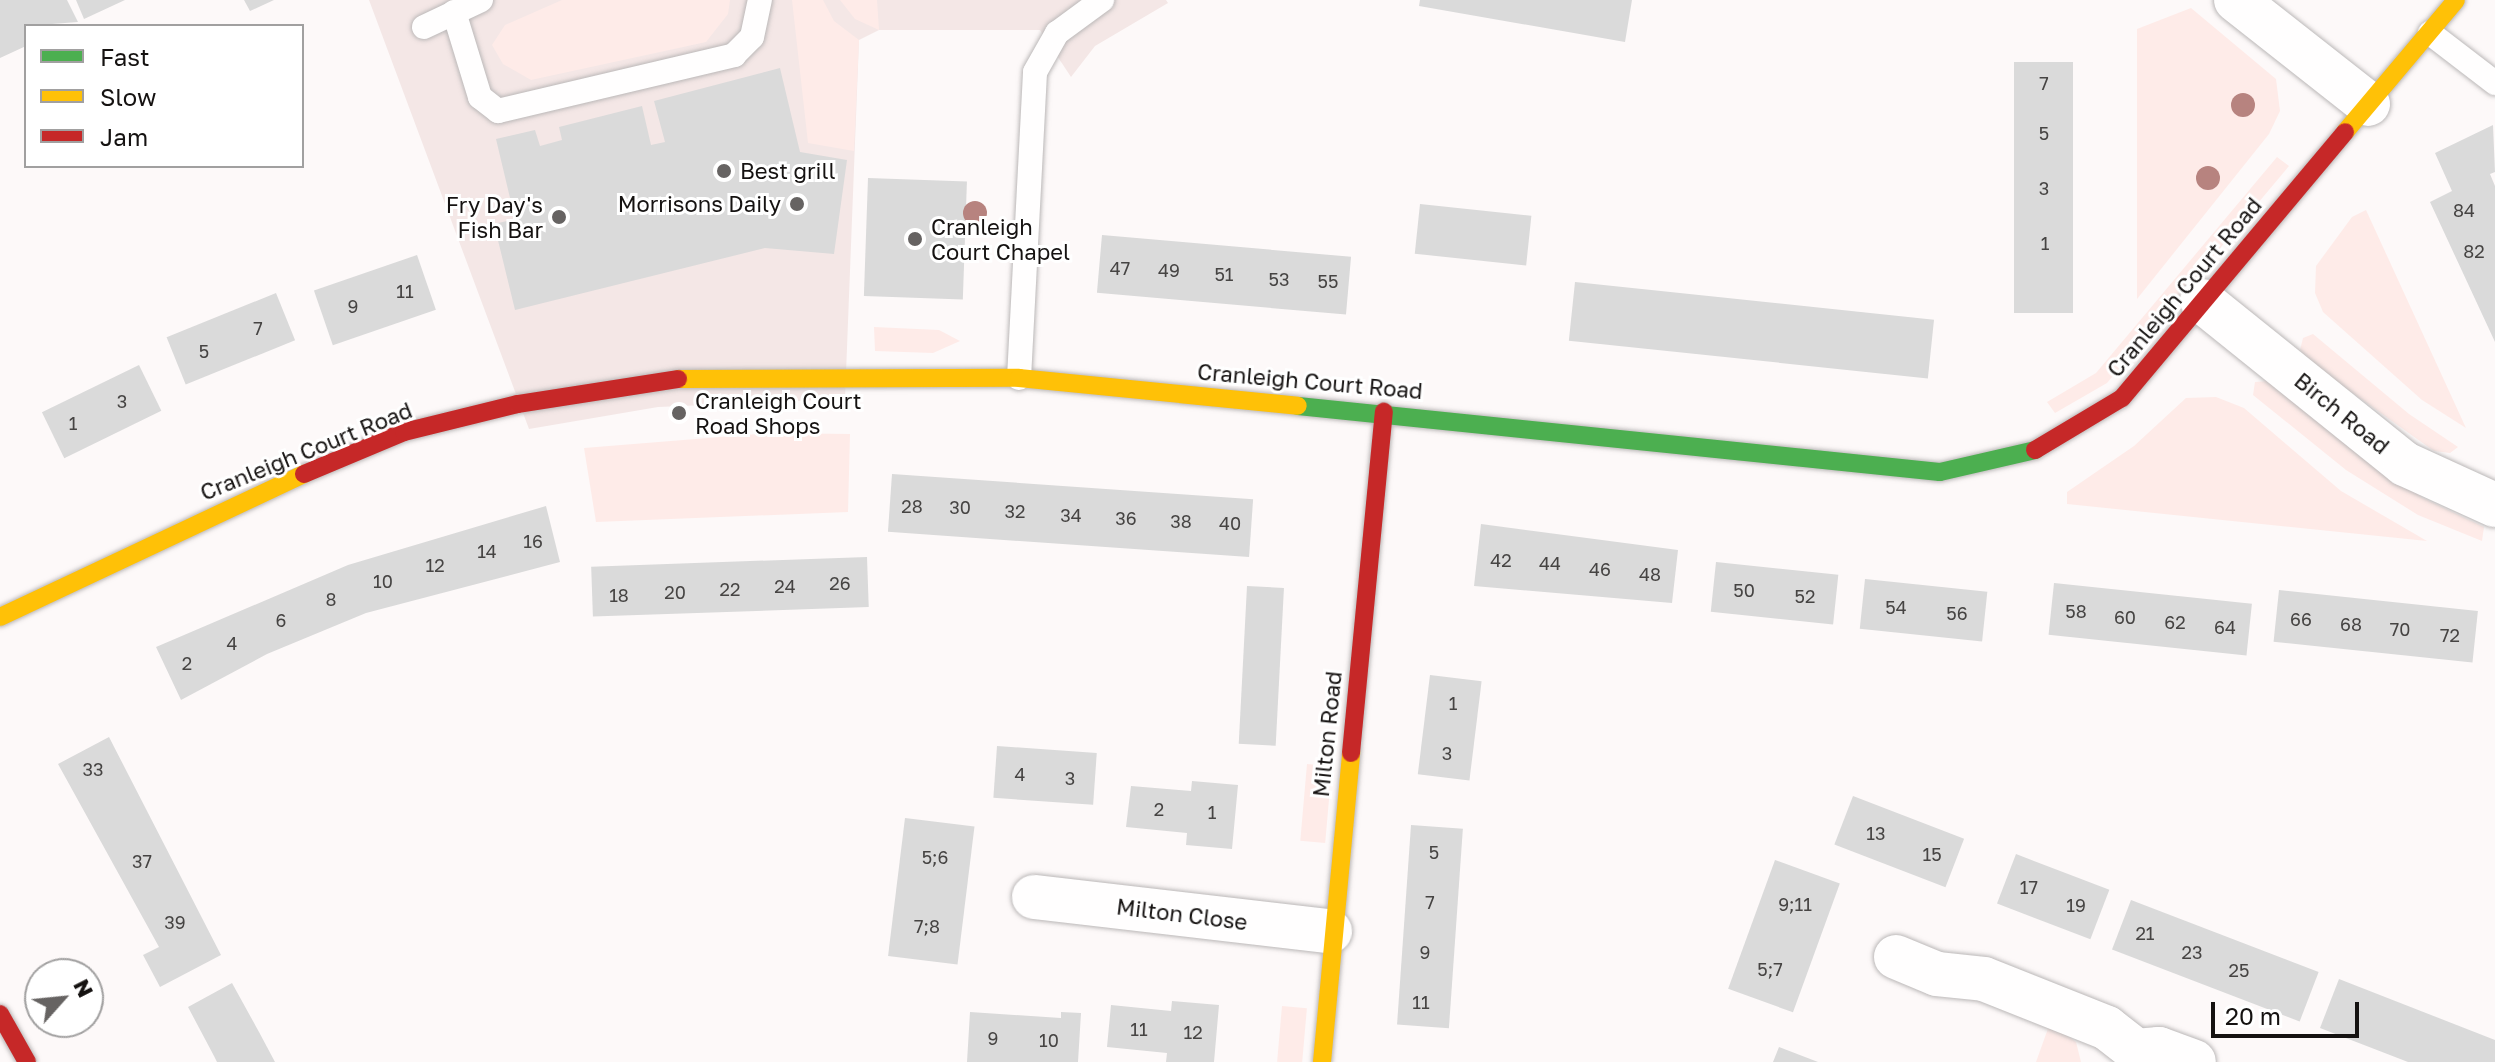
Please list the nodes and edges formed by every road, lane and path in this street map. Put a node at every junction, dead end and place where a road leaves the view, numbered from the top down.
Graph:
1 (481, 0) edge
2 (760, 0) edge
3 (1102, 0) edge
4 (2236, 0) edge
5 (2456, 0) edge
6 (454, 12) junction
7 (424, 27) dead end
8 (2430, 33) junction
9 (2495, 83) edge
10 (2368, 104) junction
11 (2202, 301) junction
12 (1019, 378) junction
13 (1384, 412) junction
14 (2495, 505) edge
15 (0, 617) edge
16 (1034, 897) dead end
17 (1330, 931) junction
18 (1896, 957) dead end
19 (4, 1030) edge
20 (2131, 1056) edge
21 (27, 1062) edge
22 (1322, 1062) edge
23 (2194, 1062) edge

1 - 6 lane
2 - 6 lane
3 - 12 lane
4 - 10 street
5 - 8 street, Cranleigh Court Road
6 - 7 lane
8 - 9 lane
8 - 10 street, Cranleigh Court Road
10 - 11 street, Cranleigh Court Road
11 - 13 street, Cranleigh Court Road
11 - 14 street, Birch Road
12 - 13 street, Cranleigh Court Road
12 - 15 street, Cranleigh Court Road
13 - 17 street, Milton Road
16 - 17 street, Milton Close
17 - 22 street, Milton Road
18 - 20 street
19 - 21 street
20 - 23 street

